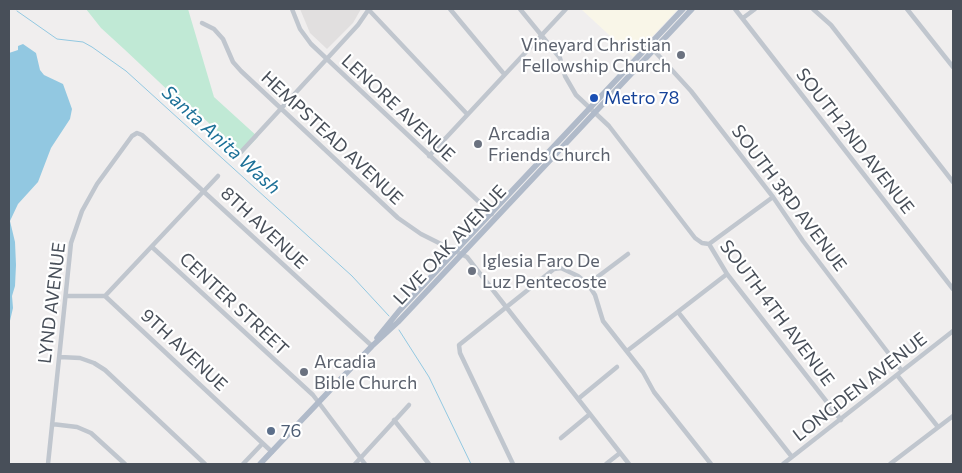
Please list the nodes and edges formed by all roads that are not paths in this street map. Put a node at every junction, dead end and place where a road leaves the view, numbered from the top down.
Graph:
1 (292, 9) edge
2 (368, 9) edge
3 (450, 9) edge
4 (520, 9) edge
5 (566, 9) edge
6 (682, 9) edge
7 (692, 9) edge
8 (735, 9) edge
9 (755, 9) edge
10 (813, 9) edge
11 (907, 9) edge
12 (743, 18) junction
13 (202, 23) dead end
14 (541, 35) junction
15 (648, 45) junction
16 (654, 50) junction
17 (326, 59) junction
18 (953, 68) edge
19 (504, 74) junction
20 (280, 108) junction
21 (592, 110) junction
22 (467, 114) junction
23 (137, 133) joint
24 (241, 152) dead end
25 (429, 156) junction
26 (218, 176) dead end
27 (953, 182) edge
28 (204, 192) junction
29 (773, 197) junction
30 (493, 216) junction
31 (709, 244) junction
32 (152, 247) junction
33 (456, 251) junction
34 (462, 254) junction
35 (628, 254) dead end
36 (727, 274) junction
37 (588, 284) junction
38 (953, 289) edge
39 (66, 296) junction
40 (105, 296) junction
41 (506, 308) junction
42 (678, 312) junction
43 (396, 320) junction
44 (953, 331) edge
45 (372, 346) junction
46 (627, 351) junction
47 (60, 357) junction
48 (617, 367) dead end
49 (900, 373) junction
50 (578, 399) junction
51 (318, 403) junction
52 (409, 405) dead end
53 (590, 414) junction
54 (953, 416) edge
55 (394, 420) junction
56 (841, 420) junction
57 (52, 424) junction
58 (938, 426) junction
59 (560, 438) dead end
60 (262, 444) junction
61 (272, 452) junction
62 (620, 453) junction
63 (792, 457) junction
64 (360, 458) junction
65 (48, 464) edge
66 (125, 464) edge
67 (205, 464) edge
68 (243, 464) edge
69 (260, 464) edge
70 (355, 464) edge
71 (365, 464) edge
72 (429, 464) edge
73 (513, 464) edge
74 (606, 464) edge
75 (629, 464) edge
76 (711, 464) edge
77 (783, 464) edge
78 (890, 464) edge

1 - 17 street, LENORE AVENUE
2 - 17 street
2 - 22 street
3 - 19 street
4 - 14 street, SOUTH 4TH AVENUE
5 - 14 street
6 - 15 main road, LIVE OAK AVENUE
7 - 16 main road, LIVE OAK AVENUE
8 - 12 street, SOUTH 2ND AVENUE
9 - 12 street
10 - 27 street
11 - 18 street
12 - 38 street, SOUTH 2ND AVENUE
13 - 20 street, HEMPSTEAD AVENUE
14 - 19 street
14 - 21 street, SOUTH 4TH AVENUE
15 - 16 street, SOUTH 3RD AVENUE
15 - 21 main road, LIVE OAK AVENUE
16 - 21 main road, LIVE OAK AVENUE
16 - 29 street, SOUTH 3RD AVENUE
17 - 20 street
17 - 25 street, LENORE AVENUE
19 - 22 street
20 - 24 street
20 - 33 street, HEMPSTEAD AVENUE
21 - 30 main road, LIVE OAK AVENUE
21 - 31 street, SOUTH 4TH AVENUE
22 - 25 street
23 - 28 street, 8TH AVENUE
23 - 39 street, LYND AVENUE
25 - 30 street, LENORE AVENUE
26 - 28 street
28 - 32 street
28 - 45 street, 8TH AVENUE
29 - 31 street
29 - 49 street, SOUTH 3RD AVENUE
30 - 33 main road, LIVE OAK AVENUE
30 - 34 main road, LIVE OAK AVENUE
31 - 36 street, SOUTH 4TH AVENUE
32 - 40 street
32 - 51 street, CENTER STREET
33 - 34 street, HEMPSTEAD AVENUE
33 - 43 main road, LIVE OAK AVENUE
34 - 41 street
34 - 43 main road, LIVE OAK AVENUE
35 - 37 street
36 - 42 street
36 - 56 street, SOUTH 4TH AVENUE
37 - 41 street
37 - 46 street
39 - 40 street
39 - 47 street, LYND AVENUE
40 - 60 street, 9TH AVENUE
41 - 50 street
41 - 73 street
42 - 46 street
42 - 63 street
43 - 45 main road, LIVE OAK AVENUE
43 - 45 main road, LIVE OAK AVENUE
44 - 49 street, LONGDEN AVENUE
45 - 51 main road, LIVE OAK AVENUE
46 - 76 street
47 - 57 street, LYND AVENUE
47 - 67 street
48 - 50 street
49 - 56 street, LONGDEN AVENUE
49 - 58 street, SOUTH 3RD AVENUE
50 - 53 street
51 - 61 main road, LIVE OAK AVENUE
51 - 64 street, CENTER STREET
52 - 55 street
53 - 59 street
53 - 62 street
54 - 58 street
55 - 64 street
55 - 72 street
56 - 63 street, LONGDEN AVENUE
57 - 65 street, LYND AVENUE
57 - 66 street
58 - 78 street
60 - 61 street, 9TH AVENUE
60 - 68 street
61 - 69 main road, LIVE OAK AVENUE
62 - 74 street
62 - 75 street
63 - 77 street, LONGDEN AVENUE
64 - 70 street
64 - 71 street, CENTER STREET

